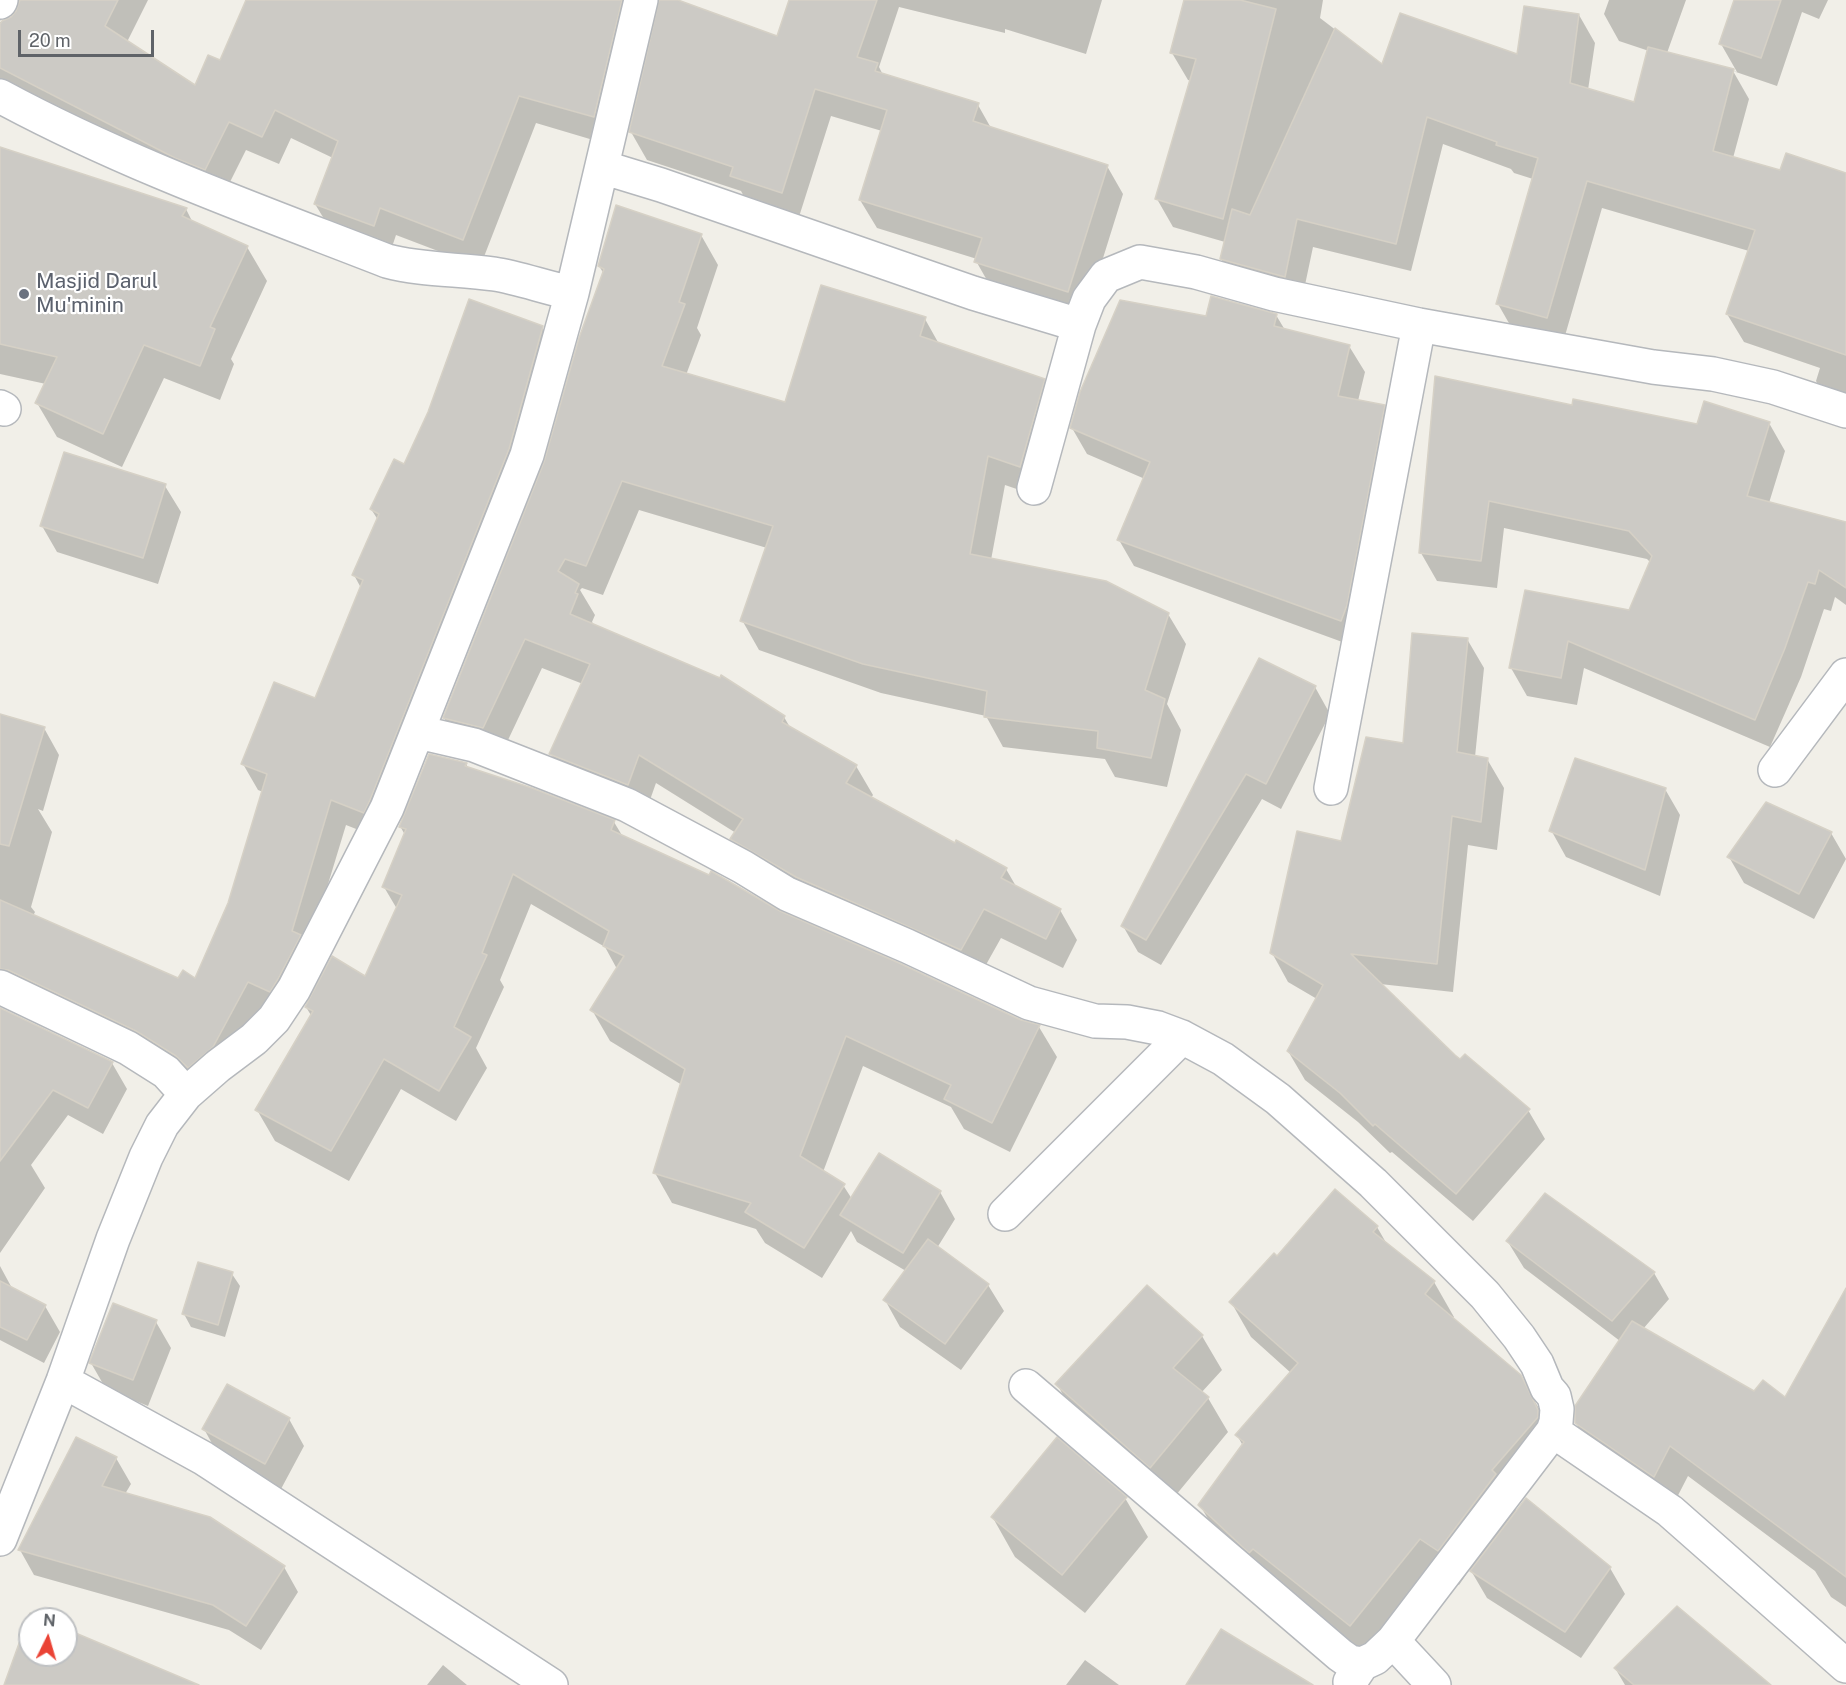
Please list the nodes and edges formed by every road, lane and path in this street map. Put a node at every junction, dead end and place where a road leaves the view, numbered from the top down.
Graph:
1 (641, 0) edge
2 (0, 96) edge
3 (602, 167) junction
4 (572, 293) junction
5 (1078, 325) junction
6 (1419, 325) junction
7 (1846, 411) edge
8 (1034, 488) dead end
9 (1846, 675) edge
10 (418, 732) junction
11 (1774, 770) dead end
12 (1331, 788) dead end
13 (0, 987) edge
14 (1182, 1037) junction
15 (186, 1094) junction
16 (1005, 1214) dead end
17 (63, 1381) junction
18 (1026, 1386) dead end
19 (1553, 1431) junction
20 (0, 1539) edge
21 (1393, 1641) junction
22 (1846, 1666) edge
23 (1355, 1674) edge
24 (551, 1685) edge
25 (1434, 1685) edge

1 - 3 street
2 - 4 street
3 - 4 street
3 - 5 street
4 - 10 street
5 - 6 street
5 - 8 street
6 - 7 street
6 - 12 street
9 - 11 street
10 - 14 street
10 - 15 street
13 - 15 street
14 - 16 street
14 - 19 street
15 - 17 street
17 - 20 street
17 - 24 street
18 - 23 street
19 - 21 street
19 - 22 street
21 - 23 street
21 - 25 street

